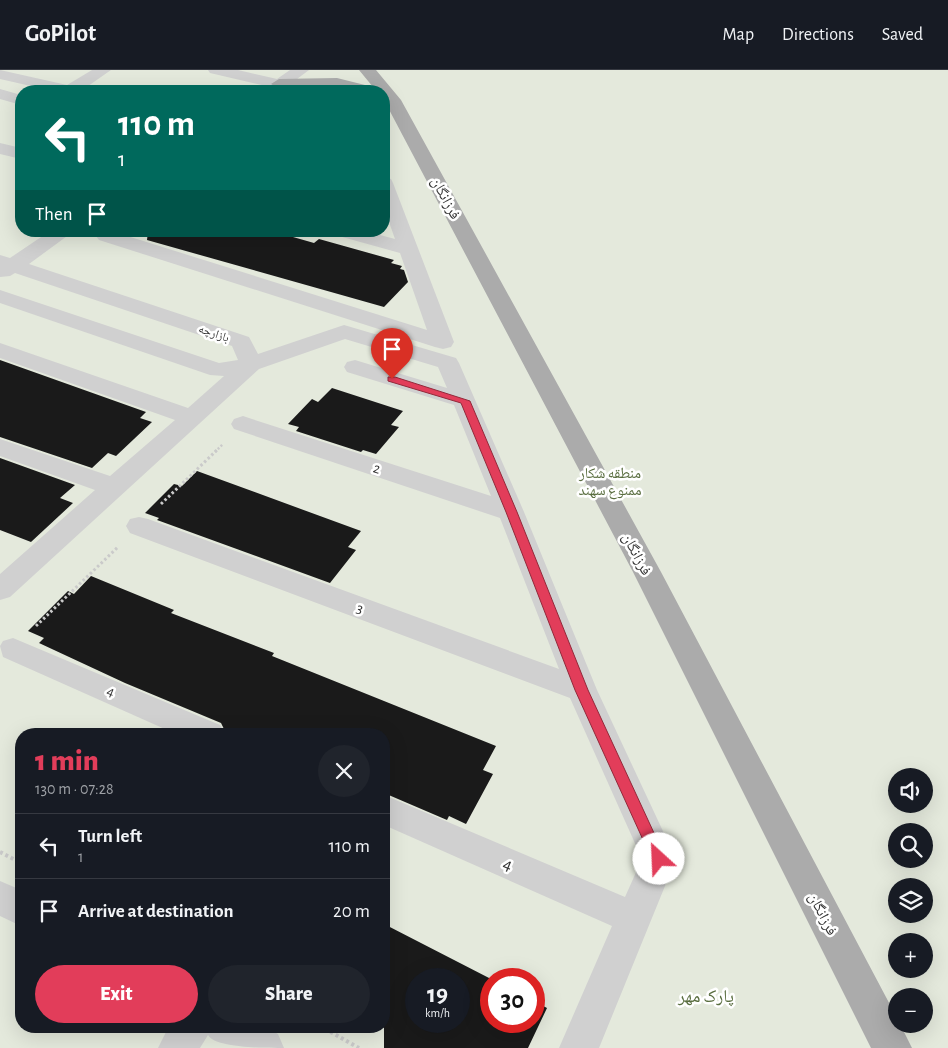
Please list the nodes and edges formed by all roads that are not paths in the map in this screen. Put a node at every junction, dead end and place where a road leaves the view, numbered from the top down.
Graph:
1 (103, 70) edge
2 (216, 70) edge
3 (301, 70) edge
4 (368, 70) edge
5 (240, 72) edge
6 (0, 74) edge
7 (46, 85) edge
8 (80, 85) edge
9 (220, 85) edge
10 (268, 85) edge
11 (278, 85) edge
12 (312, 85) edge
13 (344, 85) edge
14 (376, 85) edge
15 (0, 94) edge
16 (15, 98) edge
17 (390, 110) edge
18 (0, 148) edge
19 (15, 152) edge
20 (390, 200) edge
21 (54, 237) edge
22 (109, 237) edge
23 (364, 237) edge
24 (408, 249) junction
25 (4, 267) edge
26 (0, 296) edge
27 (0, 350) edge
28 (251, 364) junction
29 (355, 367) dead end
30 (465, 401) junction
31 (191, 417) junction
32 (244, 424) dead end
33 (0, 447) edge
34 (114, 487) junction
35 (511, 512) junction
36 (139, 526) dead end
37 (1, 588) edge
38 (13, 649) dead end
39 (582, 690) junction
40 (195, 728) edge
41 (390, 813) edge
42 (0, 896) edge
43 (15, 905) edge
44 (633, 918) junction
45 (188, 1033) edge
46 (236, 1033) edge
47 (178, 1048) edge
48 (264, 1048) edge
49 (579, 1048) edge
50 (892, 1048) edge

1 - 8 street
2 - 5 street
3 - 11 street
4 - 14 main road, فرزانگان
5 - 9 street
5 - 10 street
6 - 7 street
12 - 13 main road
15 - 16 street
17 - 50 main road, فرزانگان
18 - 19 street
20 - 24 street
21 - 25 street
22 - 24 street
23 - 24 street
25 - 28 street, بازارچه
26 - 28 street
27 - 31 street
28 - 30 street
28 - 31 street
29 - 30 street
30 - 35 street
31 - 34 street
32 - 35 street, 2
33 - 34 street
34 - 37 street
35 - 39 street
36 - 39 street, 3
38 - 40 street, 4
39 - 44 street
41 - 44 street, 4
42 - 43 street
44 - 49 street
45 - 47 street
46 - 48 street

